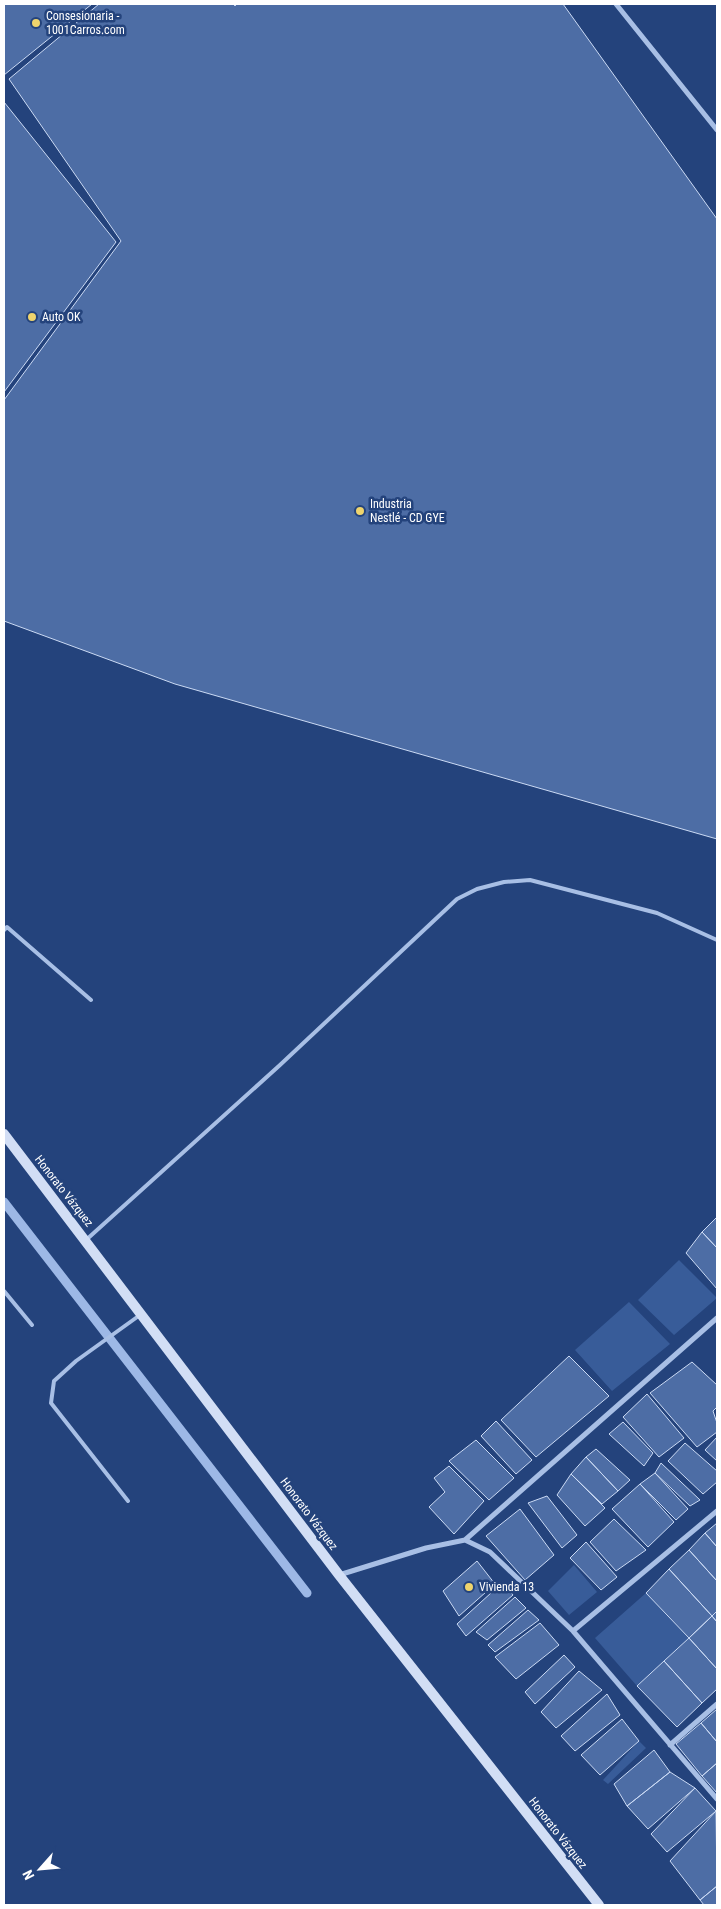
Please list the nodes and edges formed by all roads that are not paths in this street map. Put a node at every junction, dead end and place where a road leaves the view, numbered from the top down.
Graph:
1 (616, 4) edge
2 (717, 130) edge
3 (4, 923) edge
4 (5, 928) edge
5 (717, 940) edge
6 (91, 1000) dead end
7 (4, 1134) edge
8 (86, 1240) junction
9 (4, 1291) edge
10 (142, 1314) junction
11 (717, 1318) edge
12 (32, 1325) dead end
13 (128, 1501) dead end
14 (717, 1511) edge
15 (465, 1540) junction
16 (339, 1575) junction
17 (573, 1631) junction
18 (717, 1704) edge
19 (670, 1745) junction
20 (717, 1798) edge
21 (599, 1905) edge

1 - 2 street
3 - 4 lane
4 - 6 lane
5 - 8 lane
7 - 8 street, Honorato Vázquez
8 - 10 street, Honorato Vázquez
9 - 12 lane
10 - 13 lane
10 - 16 street, Honorato Vázquez
11 - 15 street
14 - 17 street
15 - 16 street
15 - 17 street
16 - 21 street, Honorato Vázquez
17 - 19 street
18 - 19 street
19 - 20 street

